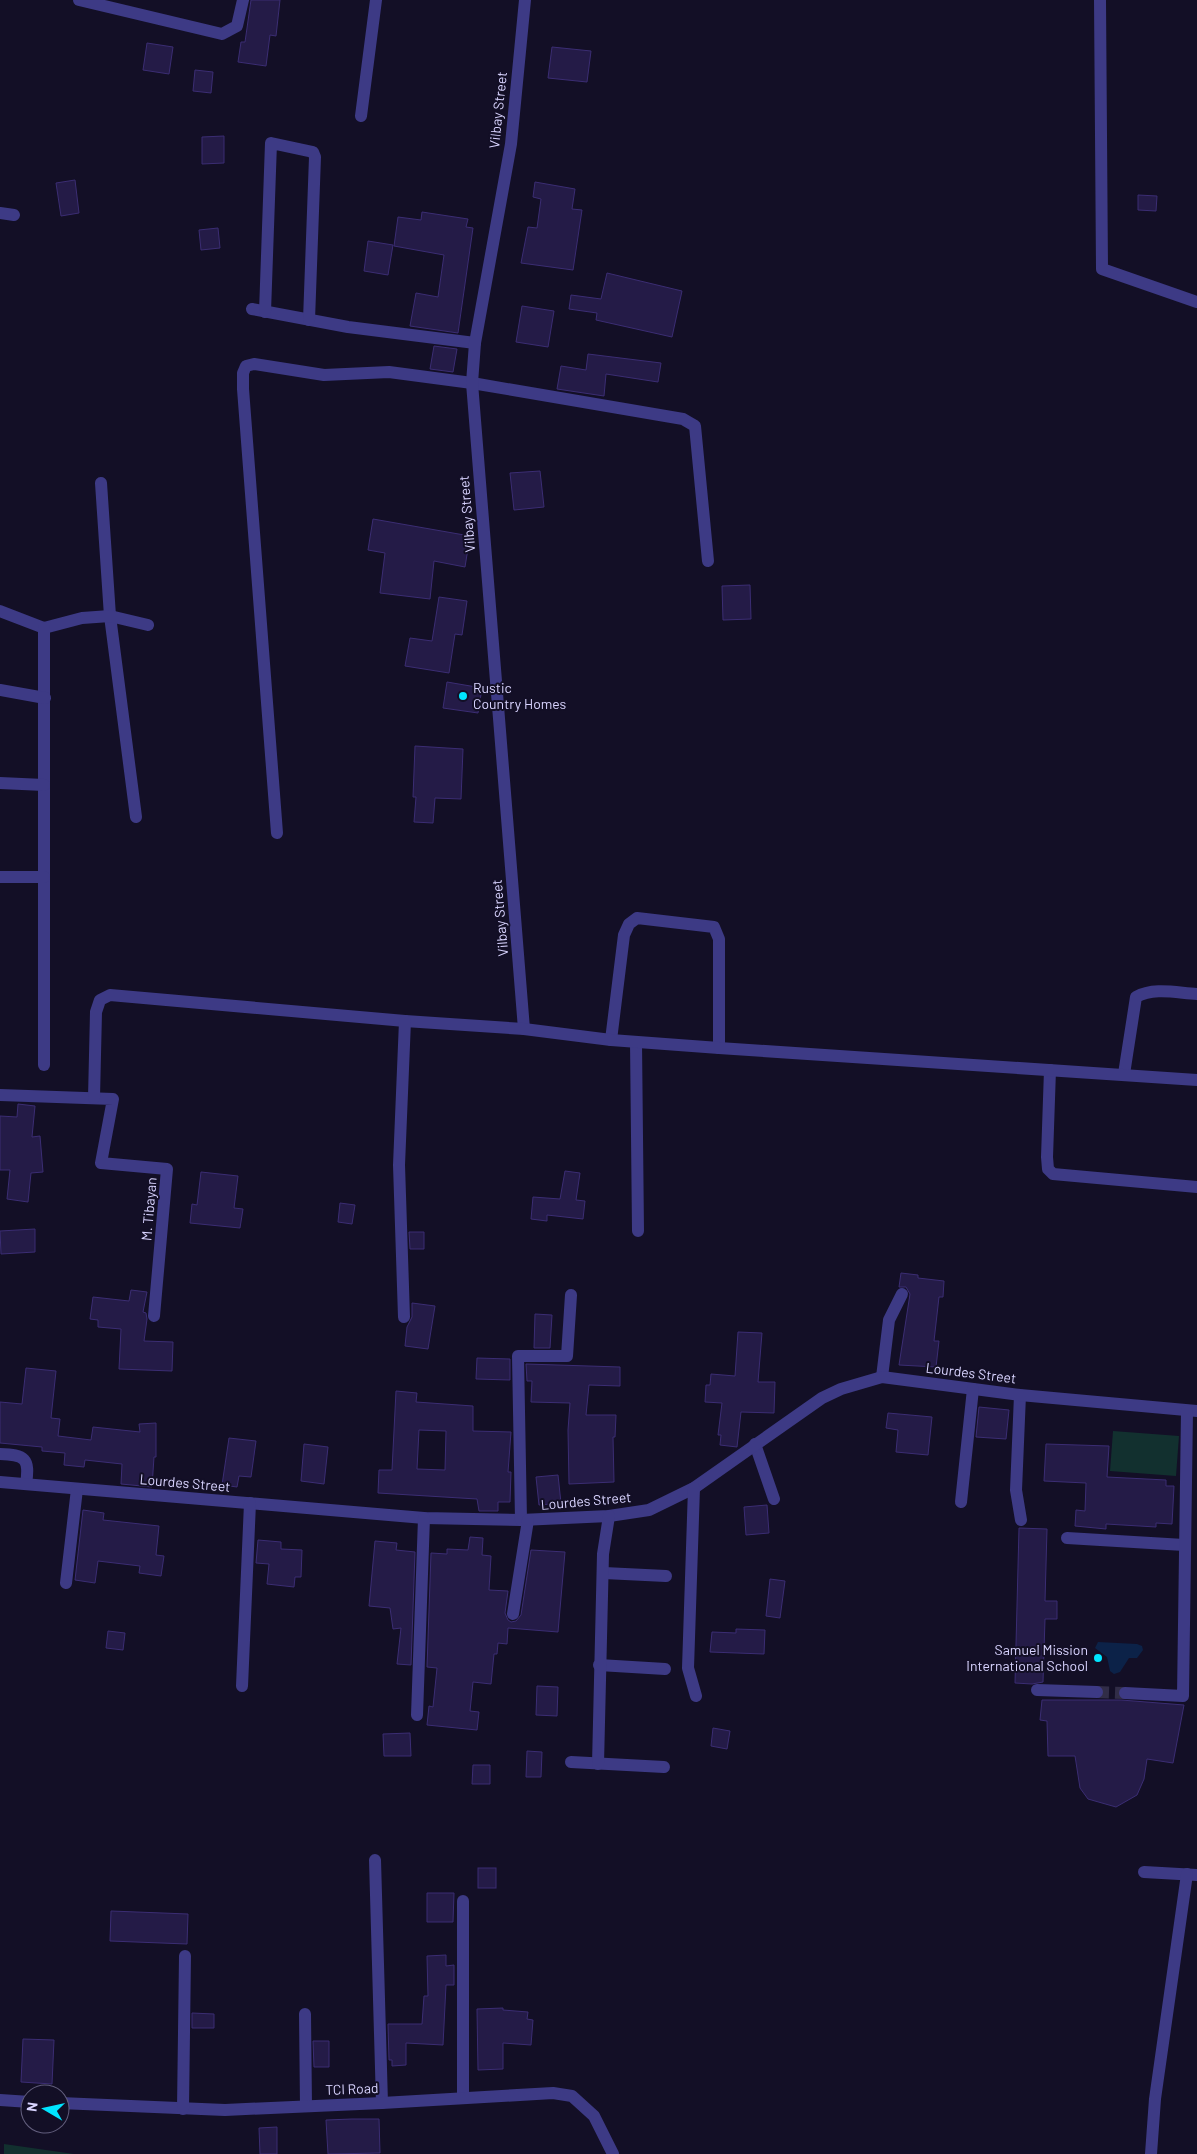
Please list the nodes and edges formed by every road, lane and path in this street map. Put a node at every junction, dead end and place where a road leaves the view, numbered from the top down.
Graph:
1 (79, 0) edge
2 (242, 0) edge
3 (376, 0) edge
4 (525, 0) edge
5 (1100, 0) edge
6 (361, 116) dead end
7 (0, 213) edge
8 (14, 215) dead end
9 (1197, 302) edge
10 (252, 309) dead end
11 (265, 312) junction
12 (309, 320) junction
13 (475, 343) junction
14 (472, 384) junction
15 (101, 483) dead end
16 (708, 561) dead end
17 (0, 611) edge
18 (110, 616) junction
19 (148, 625) dead end
20 (44, 628) junction
21 (0, 690) edge
22 (45, 698) junction
23 (0, 783) edge
24 (44, 785) junction
25 (136, 817) dead end
26 (277, 833) dead end
27 (0, 877) edge
28 (44, 877) junction
29 (1197, 994) edge
30 (406, 1021) junction
31 (524, 1029) junction
32 (611, 1040) junction
33 (636, 1042) junction
34 (719, 1048) junction
35 (44, 1065) dead end
36 (1050, 1070) junction
37 (1124, 1074) junction
38 (1197, 1080) edge
39 (0, 1095) edge
40 (94, 1098) junction
41 (1197, 1187) edge
42 (638, 1231) dead end
43 (902, 1294) dead end
44 (571, 1295) dead end
45 (154, 1316) dead end
46 (404, 1317) dead end
47 (882, 1377) junction
48 (973, 1389) junction
49 (1020, 1395) junction
50 (1192, 1411) edge
51 (755, 1444) junction
52 (0, 1454) edge
53 (0, 1482) edge
54 (26, 1484) junction
55 (694, 1488) junction
56 (77, 1489) junction
57 (774, 1499) dead end
58 (961, 1502) dead end
59 (250, 1503) junction
60 (609, 1516) junction
61 (424, 1518) junction
62 (524, 1520) junction
63 (1021, 1520) dead end
64 (1067, 1538) dead end
65 (1184, 1545) junction
66 (604, 1573) junction
67 (666, 1576) dead end
68 (66, 1583) dead end
69 (513, 1614) dead end
70 (599, 1665) junction
71 (665, 1669) dead end
72 (242, 1686) dead end
73 (1038, 1690) dead end
74 (1097, 1692) tunnel mouth
75 (1125, 1693) tunnel mouth
76 (696, 1696) dead end
77 (417, 1715) dead end
78 (570, 1762) dead end
79 (598, 1764) junction
80 (664, 1767) dead end
81 (375, 1860) dead end
82 (1144, 1872) dead end
83 (1192, 1874) edge
84 (463, 1901) dead end
85 (185, 1956) dead end
86 (305, 2014) dead end
87 (463, 2098) junction
88 (0, 2100) edge
89 (20, 2101) edge
90 (70, 2103) edge
91 (382, 2103) junction
92 (306, 2106) junction
93 (183, 2109) junction
94 (613, 2154) edge
95 (1151, 2154) edge

1 - 2 street
3 - 6 street
4 - 13 street, Vilbay Street
5 - 9 street
7 - 8 street
10 - 11 street
11 - 12 street
11 - 12 street
12 - 13 street
13 - 14 street, Vilbay Street
14 - 16 street
14 - 26 street
14 - 31 street, Vilbay Street
15 - 18 street
17 - 20 street
18 - 19 street
18 - 20 street
18 - 25 street
20 - 22 street
21 - 22 street
22 - 24 street
23 - 24 street
24 - 28 street
27 - 28 street
28 - 35 street
29 - 37 street
30 - 31 street
30 - 40 street
30 - 46 street
31 - 32 street
32 - 33 street
32 - 34 street
33 - 34 street
33 - 42 street
34 - 36 street
36 - 37 street
36 - 41 street
37 - 38 street
39 - 40 street, M. Tibayan
40 - 45 street, M. Tibayan
43 - 47 street
44 - 62 street
47 - 48 street, Lourdes Street
47 - 51 street, Lourdes Street
48 - 49 street, Lourdes Street
48 - 58 street
49 - 50 street, Lourdes Street
49 - 63 street
50 - 65 street
51 - 55 street, Lourdes Street
51 - 57 street
52 - 54 street
53 - 54 street, Lourdes Street
54 - 56 street, Lourdes Street
55 - 60 street, Lourdes Street
55 - 76 street
56 - 59 street, Lourdes Street
56 - 68 street
59 - 61 street, Lourdes Street
59 - 72 street
60 - 62 street, Lourdes Street
60 - 66 street
61 - 62 street, Lourdes Street
61 - 77 street
62 - 69 street
64 - 65 street
65 - 75 street
66 - 67 street
66 - 70 street
70 - 71 street
70 - 79 street
73 - 74 street
78 - 79 street
79 - 80 street
81 - 91 street
82 - 83 street
83 - 95 street
84 - 87 street
85 - 93 street
86 - 92 street
87 - 91 street, TCI Road
87 - 94 street, TCI Road
88 - 89 street
90 - 93 street, TCI Road
91 - 92 street, TCI Road
92 - 93 street, TCI Road

